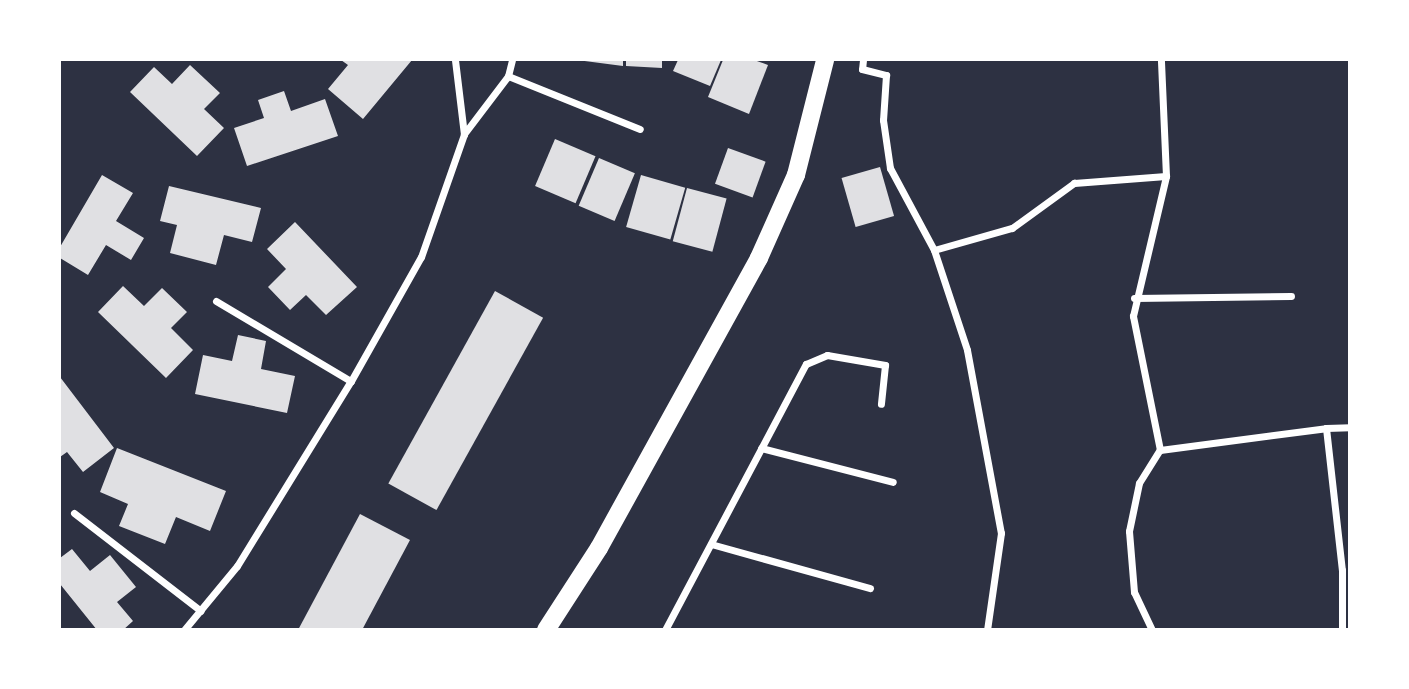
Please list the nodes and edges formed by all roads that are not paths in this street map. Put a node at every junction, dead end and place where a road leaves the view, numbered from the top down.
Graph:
1 (455, 60) edge
2 (512, 60) edge
3 (825, 60) edge
4 (863, 60) edge
5 (1161, 60) edge
6 (508, 76) junction
7 (640, 129) dead end
8 (464, 134) junction
9 (1166, 176) junction
10 (934, 250) junction
11 (1291, 296) dead end
12 (1135, 298) junction
13 (216, 301) dead end
14 (351, 381) junction
15 (881, 404) dead end
16 (1349, 427) edge
17 (1326, 428) junction
18 (761, 448) junction
19 (1160, 450) junction
20 (893, 482) dead end
21 (74, 513) dead end
22 (711, 544) junction
23 (870, 588) dead end
24 (201, 611) junction
25 (184, 629) edge
26 (546, 629) edge
27 (665, 629) edge
28 (987, 629) edge
29 (1152, 629) edge
30 (1342, 629) edge

1 - 8 street
2 - 6 street
3 - 26 main road
4 - 10 street
5 - 9 street
6 - 7 street
6 - 8 street
8 - 14 street
9 - 10 street
9 - 12 street
10 - 28 street
11 - 12 street
12 - 19 street
13 - 14 street
14 - 24 street
15 - 18 street
16 - 17 street
17 - 19 street
17 - 30 street
18 - 20 street
18 - 22 street
19 - 29 street
21 - 24 street
22 - 23 street
22 - 27 street
24 - 25 street

